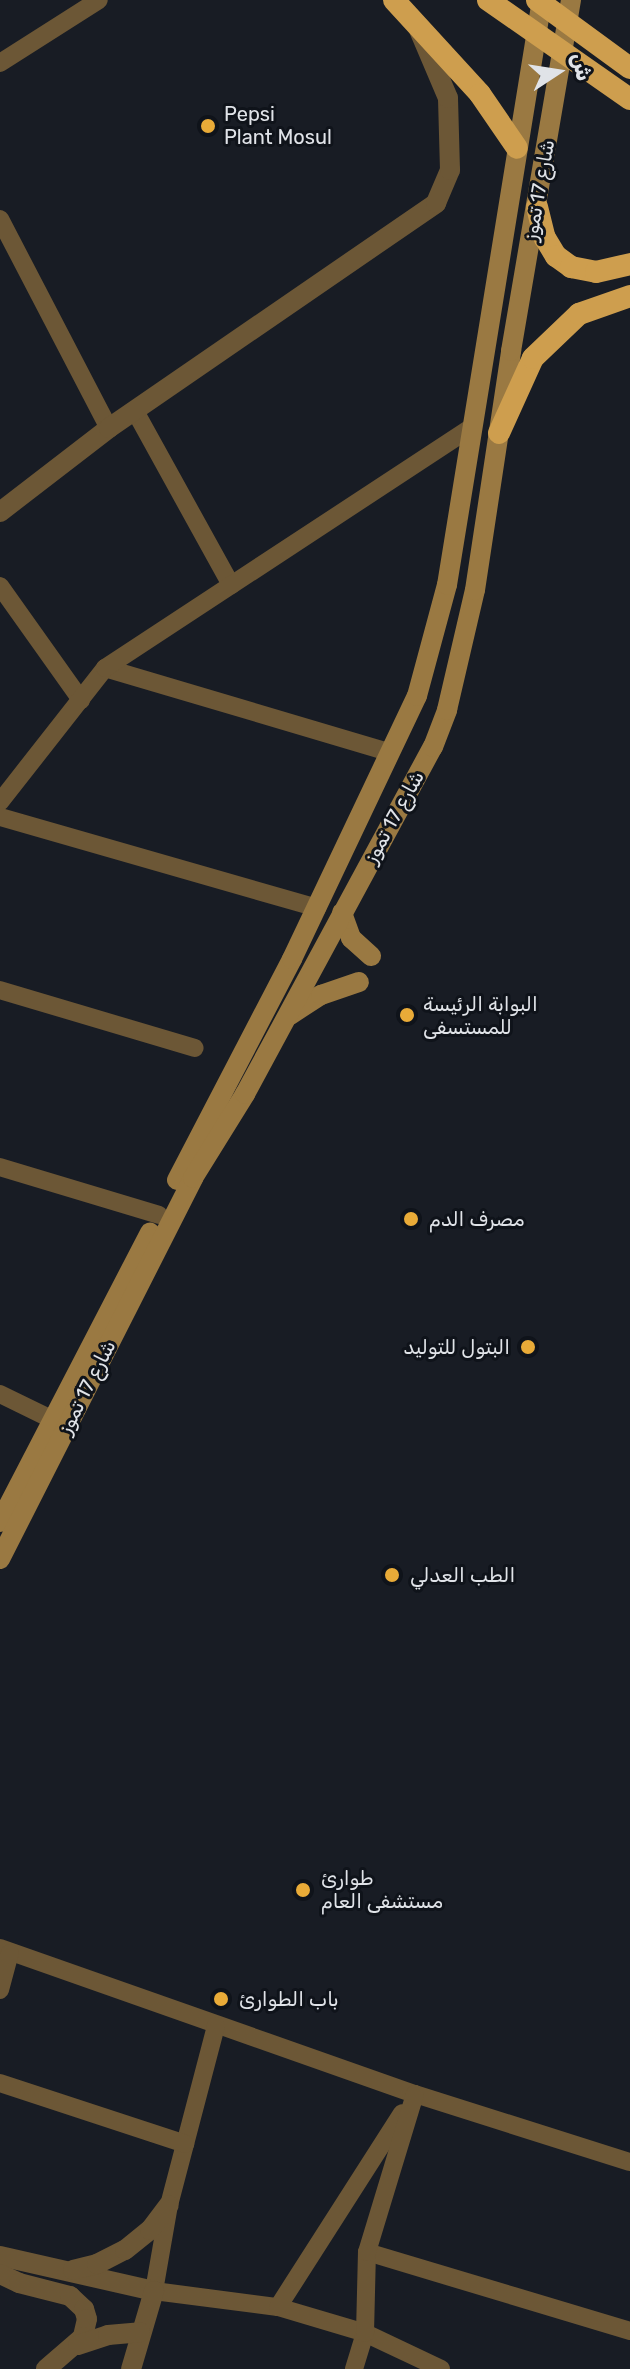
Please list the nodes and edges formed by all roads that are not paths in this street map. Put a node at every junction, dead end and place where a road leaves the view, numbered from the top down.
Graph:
1 (99, 0) edge
2 (394, 0) edge
3 (488, 0) edge
4 (540, 0) edge
5 (571, 0) edge
6 (416, 23) junction
7 (0, 63) edge
8 (630, 68) edge
9 (630, 99) edge
10 (517, 148) junction
11 (537, 207) junction
12 (0, 219) edge
13 (630, 264) edge
14 (630, 296) edge
15 (135, 411) junction
16 (472, 427) junction
17 (109, 428) junction
18 (499, 433) junction
19 (3, 503) edge
20 (231, 585) junction
21 (447, 585) junction
22 (475, 590) junction
23 (1, 592) edge
24 (105, 668) junction
25 (81, 700) junction
26 (389, 752) junction
27 (0, 802) edge
28 (0, 817) edge
29 (317, 908) junction
30 (342, 913) junction
31 (371, 956) dead end
32 (359, 982) dead end
33 (0, 990) edge
34 (287, 1017) junction
35 (195, 1048) dead end
36 (0, 1167) edge
37 (159, 1215) junction
38 (0, 1394) edge
39 (53, 1420) junction
40 (0, 1522) edge
41 (0, 1559) edge
42 (5, 1951) edge
43 (0, 1990) edge
44 (216, 2026) junction
45 (0, 2083) edge
46 (415, 2094) junction
47 (185, 2144) junction
48 (630, 2162) edge
49 (169, 2205) junction
50 (367, 2252) junction
51 (0, 2256) edge
52 (66, 2271) junction
53 (0, 2274) edge
54 (154, 2291) junction
55 (278, 2307) junction
56 (630, 2331) edge
57 (140, 2332) junction
58 (365, 2333) junction
59 (78, 2345) junction
60 (46, 2369) edge
61 (131, 2369) edge
62 (354, 2369) edge
63 (441, 2369) edge

1 - 7 street
2 - 6 highway
3 - 9 highway, bridge
4 - 8 highway, bridge
4 - 10 main road, شارع 17 تموز
5 - 11 main road, شارع 17 تموز
6 - 10 highway
6 - 15 street
10 - 16 main road, شارع 17 تموز
11 - 13 highway
11 - 18 main road, شارع 17 تموز
12 - 17 street
14 - 18 highway
15 - 17 street
15 - 20 street
16 - 20 street
16 - 21 main road, شارع 17 تموز
17 - 19 street
18 - 22 main road, شارع 17 تموز
20 - 24 street
21 - 22 main road
21 - 26 main road, شارع 17 تموز
22 - 30 main road, شارع 17 تموز
23 - 25 street
24 - 25 street
24 - 26 street
25 - 27 street
26 - 29 main road, شارع 17 تموز
28 - 29 street
29 - 37 main road, شارع 17 تموز
30 - 31 main road
30 - 34 main road, شارع 17 تموز
32 - 34 main road
33 - 35 street
34 - 41 main road, شارع 17 تموز
36 - 37 street
37 - 39 main road, شارع 17 تموز
38 - 39 street
39 - 40 main road, شارع 17 تموز
42 - 43 street
42 - 44 street
44 - 46 street
44 - 47 street
45 - 47 street
46 - 48 street
46 - 50 street
46 - 55 street
47 - 49 street
49 - 52 street
49 - 54 street
50 - 56 street
50 - 58 street
51 - 52 street
52 - 54 street
53 - 59 street
54 - 55 street
54 - 57 street
55 - 58 street
57 - 59 street
57 - 61 street
58 - 62 street
58 - 63 street
59 - 60 street

